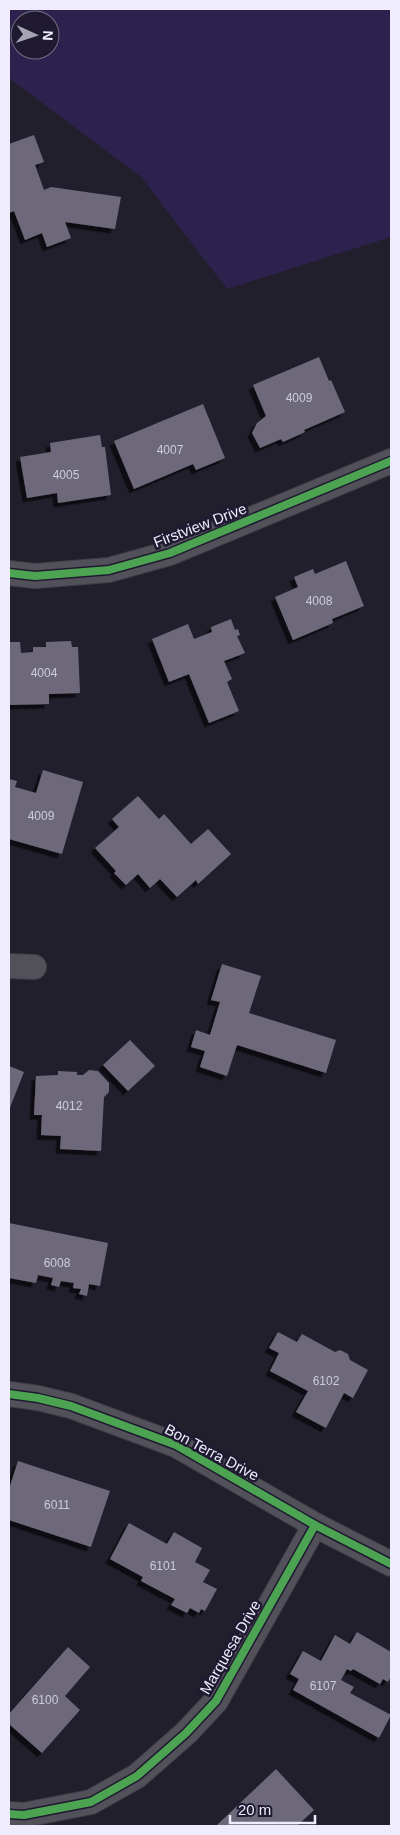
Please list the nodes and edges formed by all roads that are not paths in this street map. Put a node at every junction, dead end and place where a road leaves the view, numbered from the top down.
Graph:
1 (391, 461) edge
2 (9, 573) edge
3 (9, 966) edge
4 (34, 967) dead end
5 (9, 1394) edge
6 (315, 1525) junction
7 (391, 1564) edge
8 (9, 1814) edge

1 - 2 street, Firstview Drive
3 - 4 street
5 - 6 street, Bon Terra Drive
6 - 7 street, Bon Terra Drive
6 - 8 street, Marquesa Drive

